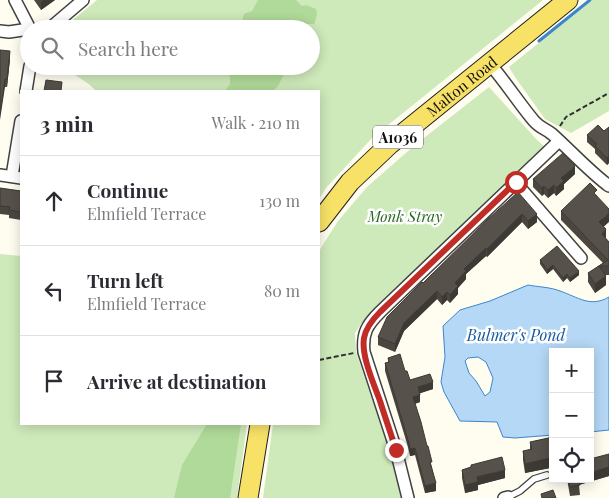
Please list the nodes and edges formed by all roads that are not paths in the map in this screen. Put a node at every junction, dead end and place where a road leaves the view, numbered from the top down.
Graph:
1 (15, 0) edge
2 (83, 0) edge
3 (568, 0) edge
4 (25, 20) edge
5 (59, 20) edge
6 (20, 30) edge
7 (0, 31) edge
8 (489, 63) junction
9 (29, 75) edge
10 (26, 90) edge
11 (20, 134) edge
12 (559, 141) junction
13 (0, 175) edge
14 (17, 177) edge
15 (516, 182) junction
16 (609, 186) edge
17 (320, 221) edge
18 (581, 258) dead end
19 (260, 425) edge
20 (547, 475) dead end
21 (248, 498) edge
22 (408, 498) edge
23 (506, 498) edge

1 - 4 street
2 - 5 street
3 - 8 main road, Malton Road / A1036
6 - 7 street
8 - 12 street
8 - 17 main road, Malton Road / A1036
9 - 10 street
11 - 14 street
12 - 15 street
12 - 16 street
13 - 14 street
15 - 18 street
15 - 22 street
19 - 21 main road
20 - 23 lane

